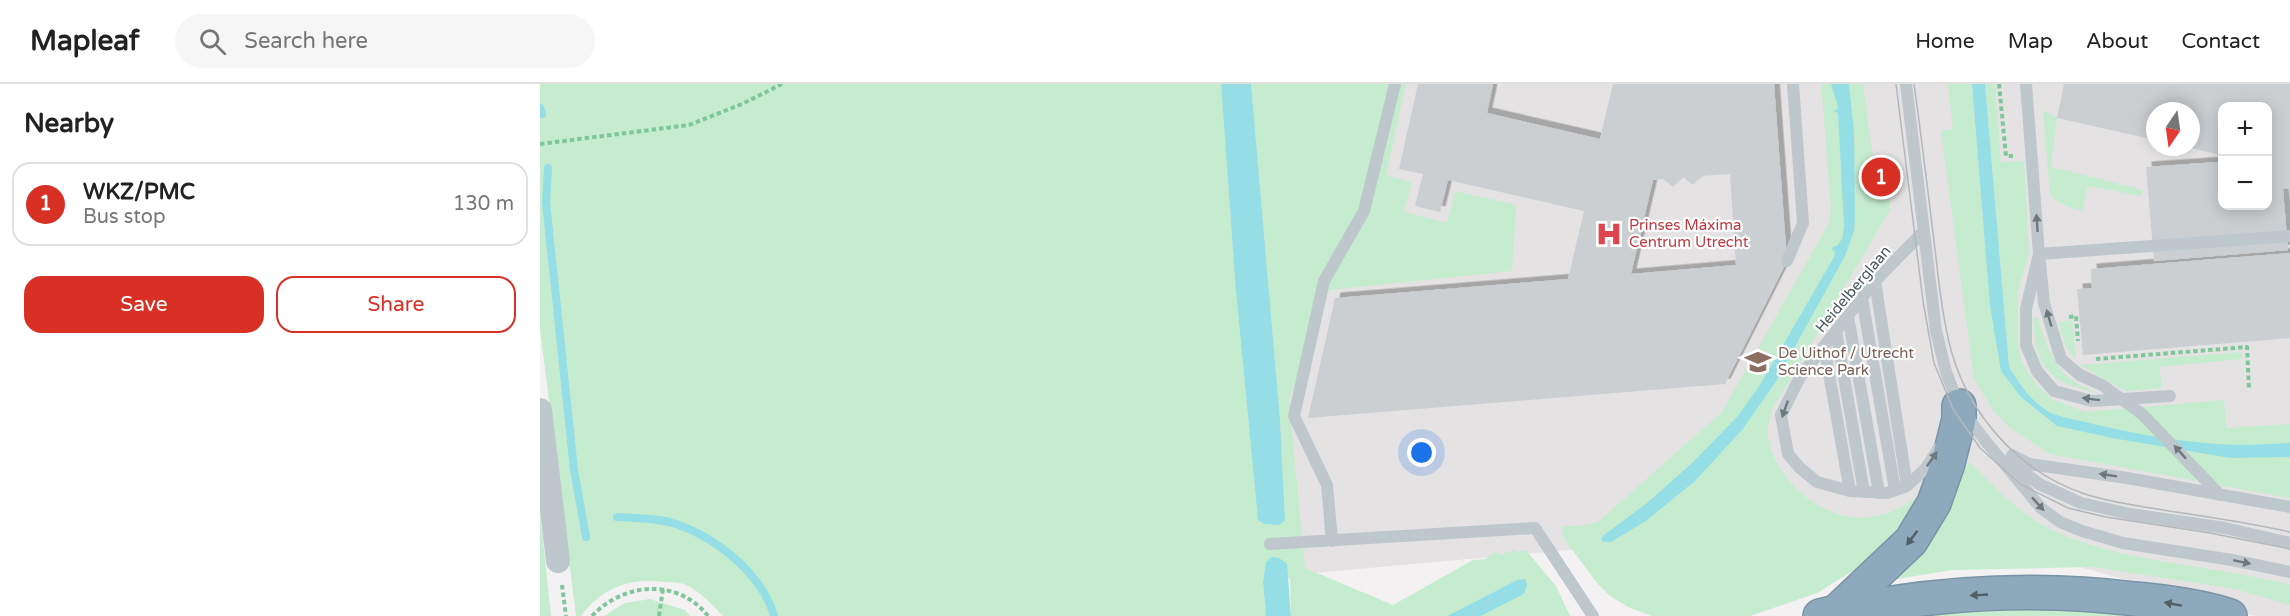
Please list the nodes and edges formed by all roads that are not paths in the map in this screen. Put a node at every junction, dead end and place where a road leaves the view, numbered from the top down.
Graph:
1 (1395, 84) edge
2 (1793, 84) edge
3 (1906, 84) edge
4 (2026, 84) edge
5 (1923, 232) junction
6 (2290, 236) edge
7 (2039, 254) junction
8 (1787, 261) dead end
9 (1875, 281) junction
10 (1862, 298) junction
11 (1848, 316) junction
12 (1836, 331) junction
13 (1824, 346) junction
14 (2170, 396) dead end
15 (2124, 399) junction
16 (1959, 406) junction
17 (540, 410) edge
18 (1987, 443) junction
19 (1907, 486) junction
20 (1894, 490) junction
21 (1850, 492) junction
22 (1864, 492) junction
23 (1879, 493) junction
24 (2220, 495) junction
25 (2290, 507) edge
26 (1332, 540) junction
27 (2290, 543) edge
28 (1270, 544) dead end
29 (558, 561) dead end
30 (2290, 572) edge
31 (1829, 614) edge
32 (1593, 616) edge
33 (2230, 616) edge

1 - 26 lane
2 - 8 lane
3 - 5 lane
7 -> 4 lane
5 - 9 lane, Heidelberglaan
5 - 16 lane
6 - 7 lane
15 -> 7 lane
15 -> 7 lane
9 - 10 lane, Heidelberglaan
9 - 19 lane
10 - 11 lane, Heidelberglaan
10 - 20 lane
11 - 12 lane, Heidelberglaan
11 - 23 lane
12 - 13 lane, Heidelberglaan
12 - 22 lane
13 - 21 lane
13 -> 21 lane, Heidelberglaan
14 - 15 lane
24 -> 15 lane
16 - 18 lane
19 -> 16 lane, Heidelberglaan
16 -> 31 highway
17 - 29 street
24 -> 18 lane
18 - 27 lane
18 -> 30 lane
19 - 20 lane, Heidelberglaan
20 - 23 lane, Heidelberglaan
21 - 22 lane, Heidelberglaan
22 - 23 lane, Heidelberglaan
24 - 25 lane
26 - 28 lane
26 - 32 lane
33 -> 31 highway

